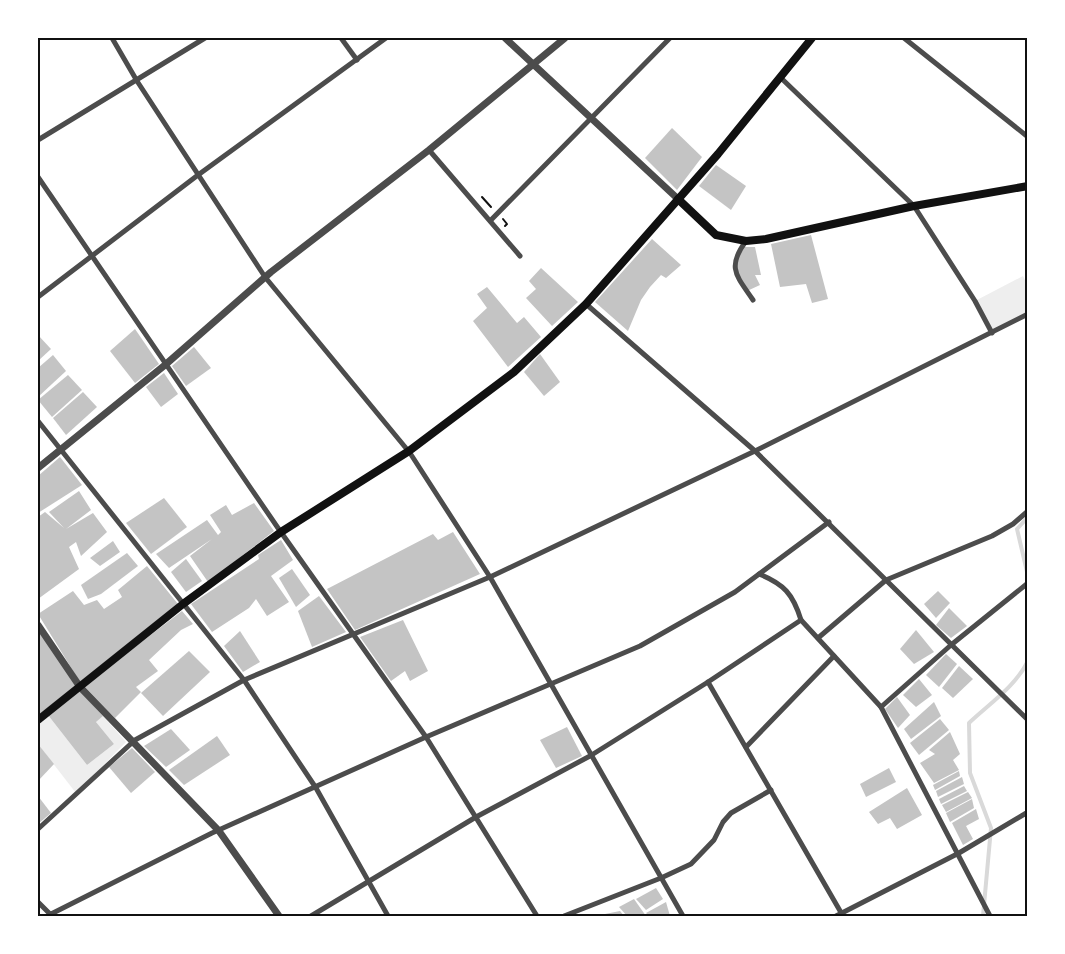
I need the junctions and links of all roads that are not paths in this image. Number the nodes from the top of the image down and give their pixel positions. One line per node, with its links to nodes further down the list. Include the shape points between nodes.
1 (112, 38): 13 (street)
2 (205, 38): 13 (street)
3 (341, 38): 10 (street)
4 (386, 38): 10 (street)
5 (505, 38): 11 (street)
6 (565, 38): 11 (street)
7 (670, 38): 14 (street)
8 (812, 38): 12 (main road)
9 (904, 38): 15 (street)
10 (357, 60): 18 (street)
11 (534, 63): 14 (street); 17 (street)
12 (780, 77): 21 (main road); 22 (street)
13 (137, 81): 16 (street); 18 (street)
14 (592, 118): 21 (street); 23 (street)
15 (1028, 137)
16 (38, 140)
17 (429, 150): 23 (street); 27 (street)
18 (198, 175): 26 (street); 27 (street)
19 (38, 178): 26 (street)
20 (1028, 186): 22 (main road)
21 (678, 200): 24 (main road, via 716,235); 30 (main road)
22 (914, 206): 24 (main road); 32 (street)
23 (491, 220): 25 (street)
24 (746, 241): 29 (street, via 736,255 734,269)
25 (520, 256)
26 (90, 257): 28 (street); 33 (street)
27 (265, 277): 33 (street); 36 (street)
28 (38, 297)
29 (754, 300)
30 (586, 304): 36 (main road, via 514,372); 37 (street)
31 (1028, 314): 32 (street)
32 (992, 333): 37 (street)
33 (165, 365): 35 (street); 41 (street)
34 (38, 421): 35 (street)
35 (60, 449): 38 (street); 46 (street)
36 (409, 451): 41 (main road); 43 (street)
37 (755, 451): 40 (street); 43 (street)
38 (38, 468)
39 (1028, 511): 44 (street, via 992,536)
40 (829, 522): 42 (street); 44 (street)
41 (281, 532): 46 (main road); 49 (street)
42 (759, 574): 47 (street, via 780,583 797,607); 55 (street, via 735,592 640,646)
43 (490, 577): 49 (street); 55 (street)
44 (886, 580): 50 (street); 51 (street)
45 (1028, 583): 51 (street)
46 (183, 604): 53 (street); 56 (main road)
47 (801, 620): 50 (street); 54 (street)
48 (38, 625): 56 (street)
49 (354, 635): 53 (street); 60 (street)
50 (818, 638): 52 (street)
51 (951, 645): 57 (street); 59 (street)
52 (834, 656): 57 (street); 62 (street)
53 (244, 680): 61 (street); 64 (street)
54 (708, 682): 62 (street); 63 (street)
55 (552, 685): 60 (street); 63 (street)
56 (80, 686): 58 (main road); 61 (street)
57 (881, 707): 70 (street)
58 (38, 720)
59 (1028, 720)
60 (426, 737): 64 (street); 67 (street)
61 (132, 742): 68 (street); 69 (street)
62 (746, 747): 65 (street)
63 (590, 756): 67 (street); 71 (street)
64 (316, 788): 69 (street); 72 (street)
65 (770, 790): 71 (street, via 723,822 714,840 691,864); 81 (street)
66 (1028, 812): 70 (street)
67 (476, 817): 72 (street); 78 (street)
68 (38, 829)
69 (219, 831): 74 (street); 75 (street)
70 (959, 853): 81 (street); 82 (street)
71 (661, 878): 79 (street); 80 (street)
72 (368, 882): 76 (street); 77 (street)
73 (38, 902): 74 (street)
74 (51, 915)
75 (279, 916)
76 (311, 916)
77 (388, 916)
78 (537, 916)
79 (564, 916)
80 (683, 916)
81 (840, 916)
82 (990, 916)

